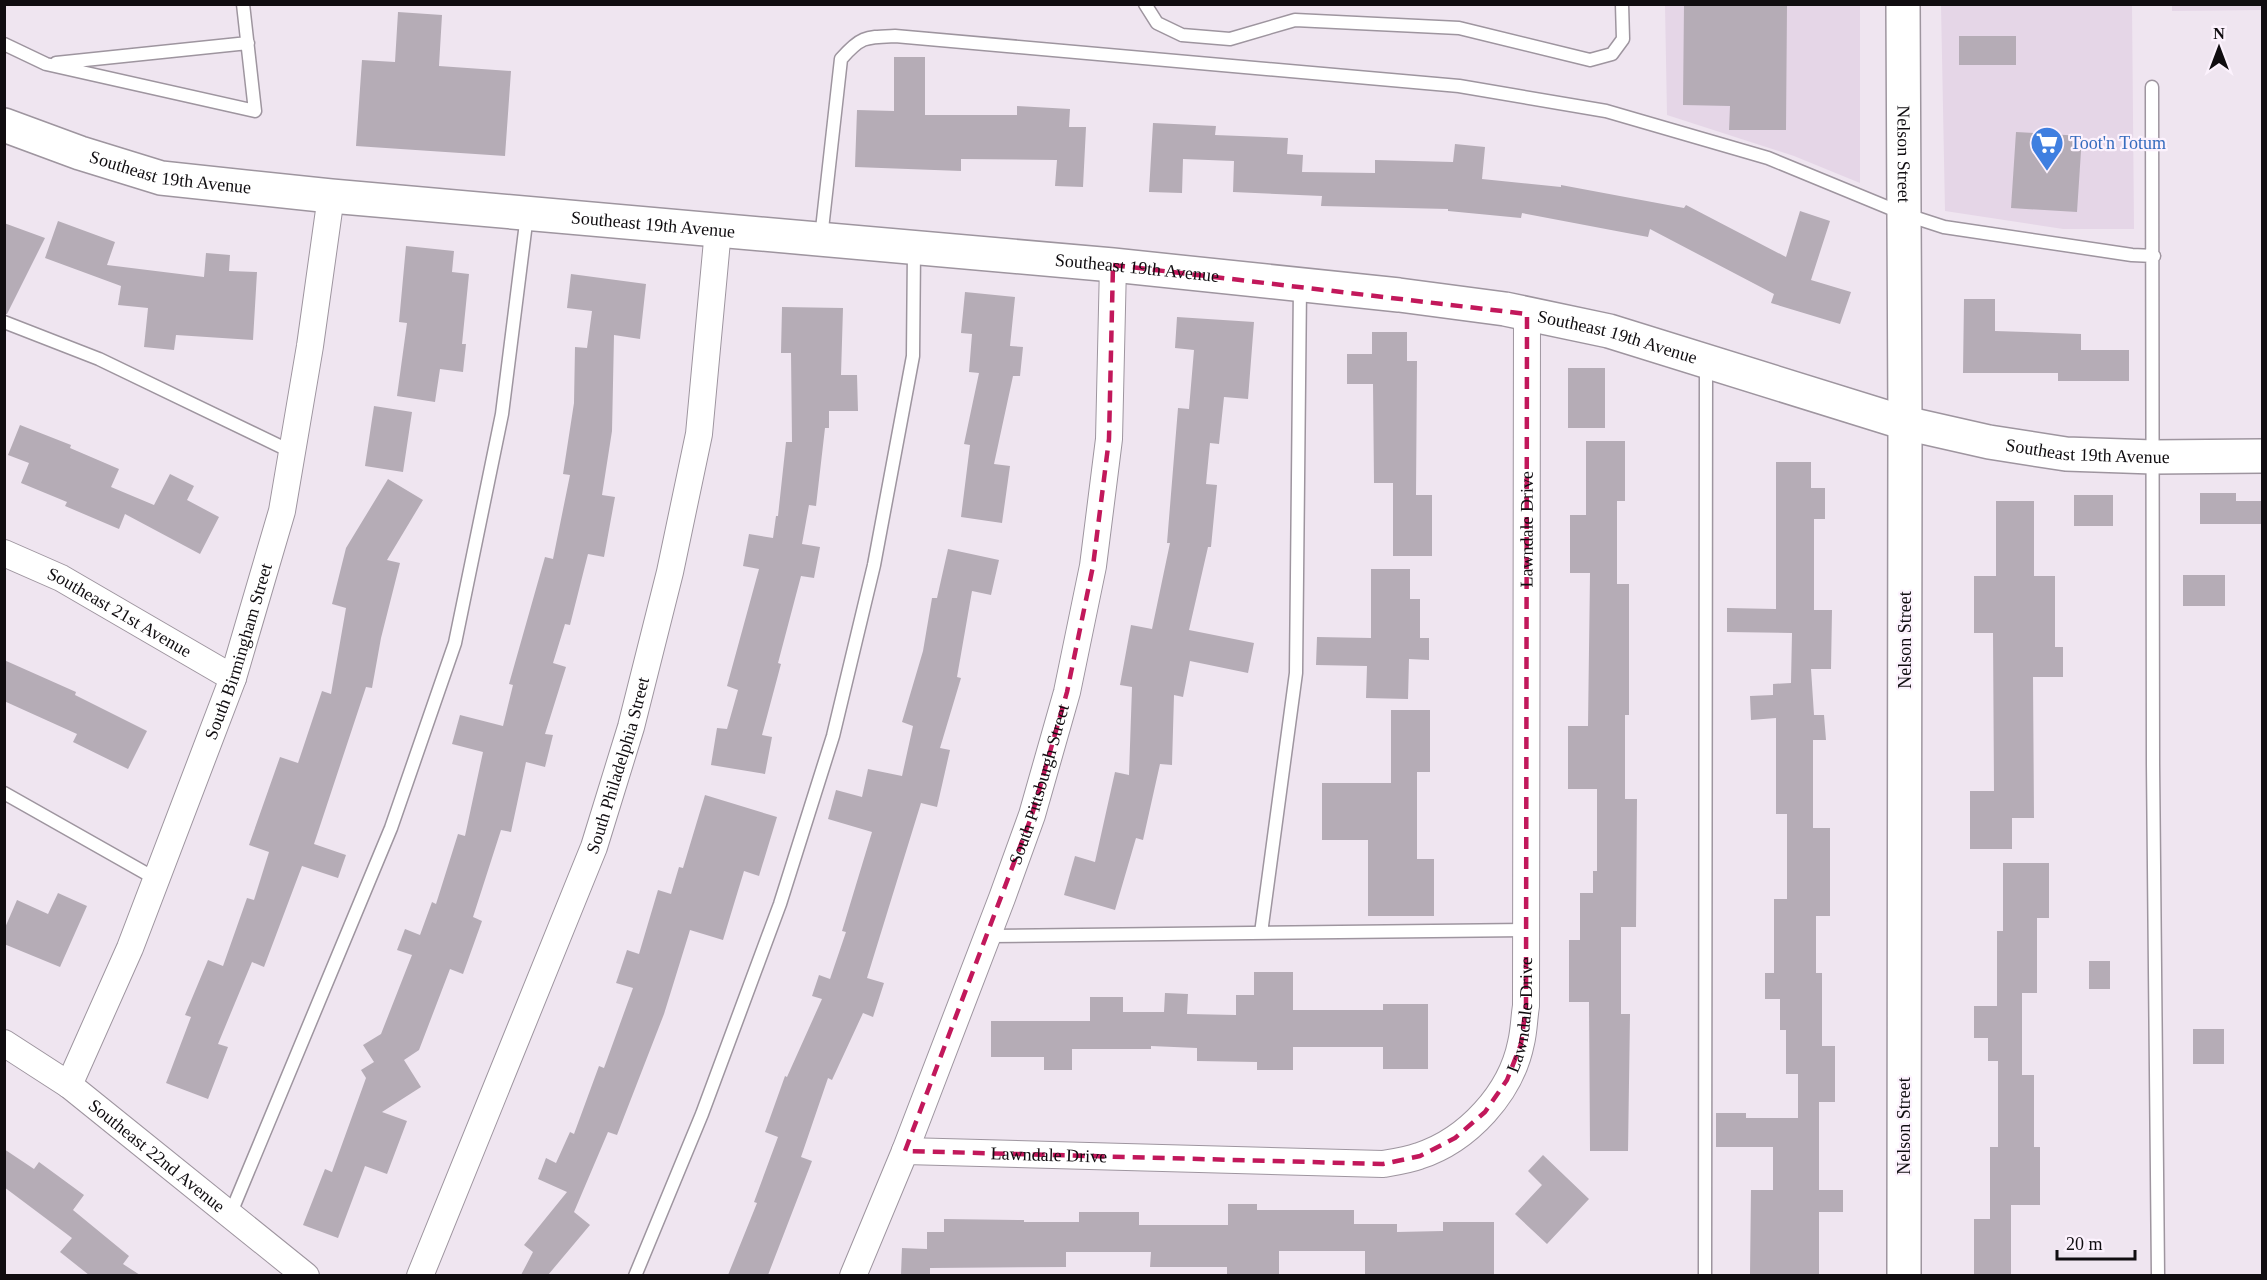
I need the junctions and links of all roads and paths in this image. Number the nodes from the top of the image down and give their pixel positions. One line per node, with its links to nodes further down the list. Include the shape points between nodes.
1 (243, 4): 5 (lane)
2 (1145, 4): 3 (lane, via 1157,23 1182,35 1230,39 1295,20 1459,28 1590,60 1612,54 1623,39)
3 (1622, 4)
4 (1903, 4): 12 (street, Nelson Street)
5 (248, 43): 7 (lane); 7 (lane, via 255,111)
6 (4, 44): 7 (lane)
7 (46, 64)
8 (2152, 87): 16 (lane)
9 (4, 125): 10 (street, Southeast 19th Avenue, via 162,178)
10 (331, 196): 11 (street, Southeast 19th Avenue); 23 (street, South Birmingham Street)
11 (527, 214): 13 (street, Southeast 19th Avenue); 36 (lane, via 502,414 455,643 391,828)
12 (1904, 214): 14 (lane, via 1768,158 1606,111 1458,86 896,36 856,42 841,59); 16 (lane, via 1944,227); 22 (street, Nelson Street)
13 (718, 231): 14 (street, Southeast 19th Avenue); 38 (street, South Philadelphia Street, via 699,434 631,727 594,847)
14 (821, 240): 15 (street, Southeast 19th Avenue)
15 (914, 248): 17 (street, Southeast 19th Avenue); 39 (lane, via 913,356 874,565 833,736 780,904 702,1114)
16 (2154, 256): 25 (lane)
17 (1113, 265): 18 (street, Southeast 19th Avenue); 32 (street, South Pittsburgh Street, via 1109,439 1093,567 1064,703 1032,815)
18 (1300, 285): 19 (street, Southeast 19th Avenue); 31 (lane, via 1296,673)
19 (1527, 314): 21 (street, Southeast 19th Avenue, via 1609,331); 30 (street, Lawndale Drive)
20 (4, 322): 23 (lane, via 99,359)
21 (1706, 362): 22 (street, Southeast 19th Avenue); 41 (lane)
22 (1905, 423): 25 (street, Southeast 19th Avenue, via 2066,454); 42 (street, Nelson Street)
23 (292, 452): 27 (street, South Birmingham Street, via 282,511)
24 (2262, 456): 25 (street, Southeast 19th Avenue)
25 (2153, 457): 43 (lane)
26 (4, 553): 27 (street, Southeast 21st Avenue, via 61,578)
27 (233, 678): 29 (street, South Birmingham Street)
28 (4, 793): 29 (lane)
29 (156, 879): 34 (street, South Birmingham Street)
30 (1526, 930): 31 (lane); 35 (street, Lawndale Drive, via 1526,1006 1521,1044 1507,1080 1485,1113 1455,1138 1420,1156 1361,1165)
31 (1261, 933): 32 (lane)
32 (988, 936): 35 (street, South Pittsburgh Street)
33 (4, 1043): 34 (street, Southeast 22nd Avenue)
34 (69, 1085): 36 (street, Southeast 22nd Avenue)
35 (905, 1151): 40 (street, South Pittsburgh Street)
36 (230, 1215): 37 (street, Southeast 22nd Avenue)
37 (306, 1275)
38 (420, 1275)
39 (635, 1275)
40 (853, 1275)
41 (1705, 1275)
42 (1904, 1275)
43 (2158, 1275)

